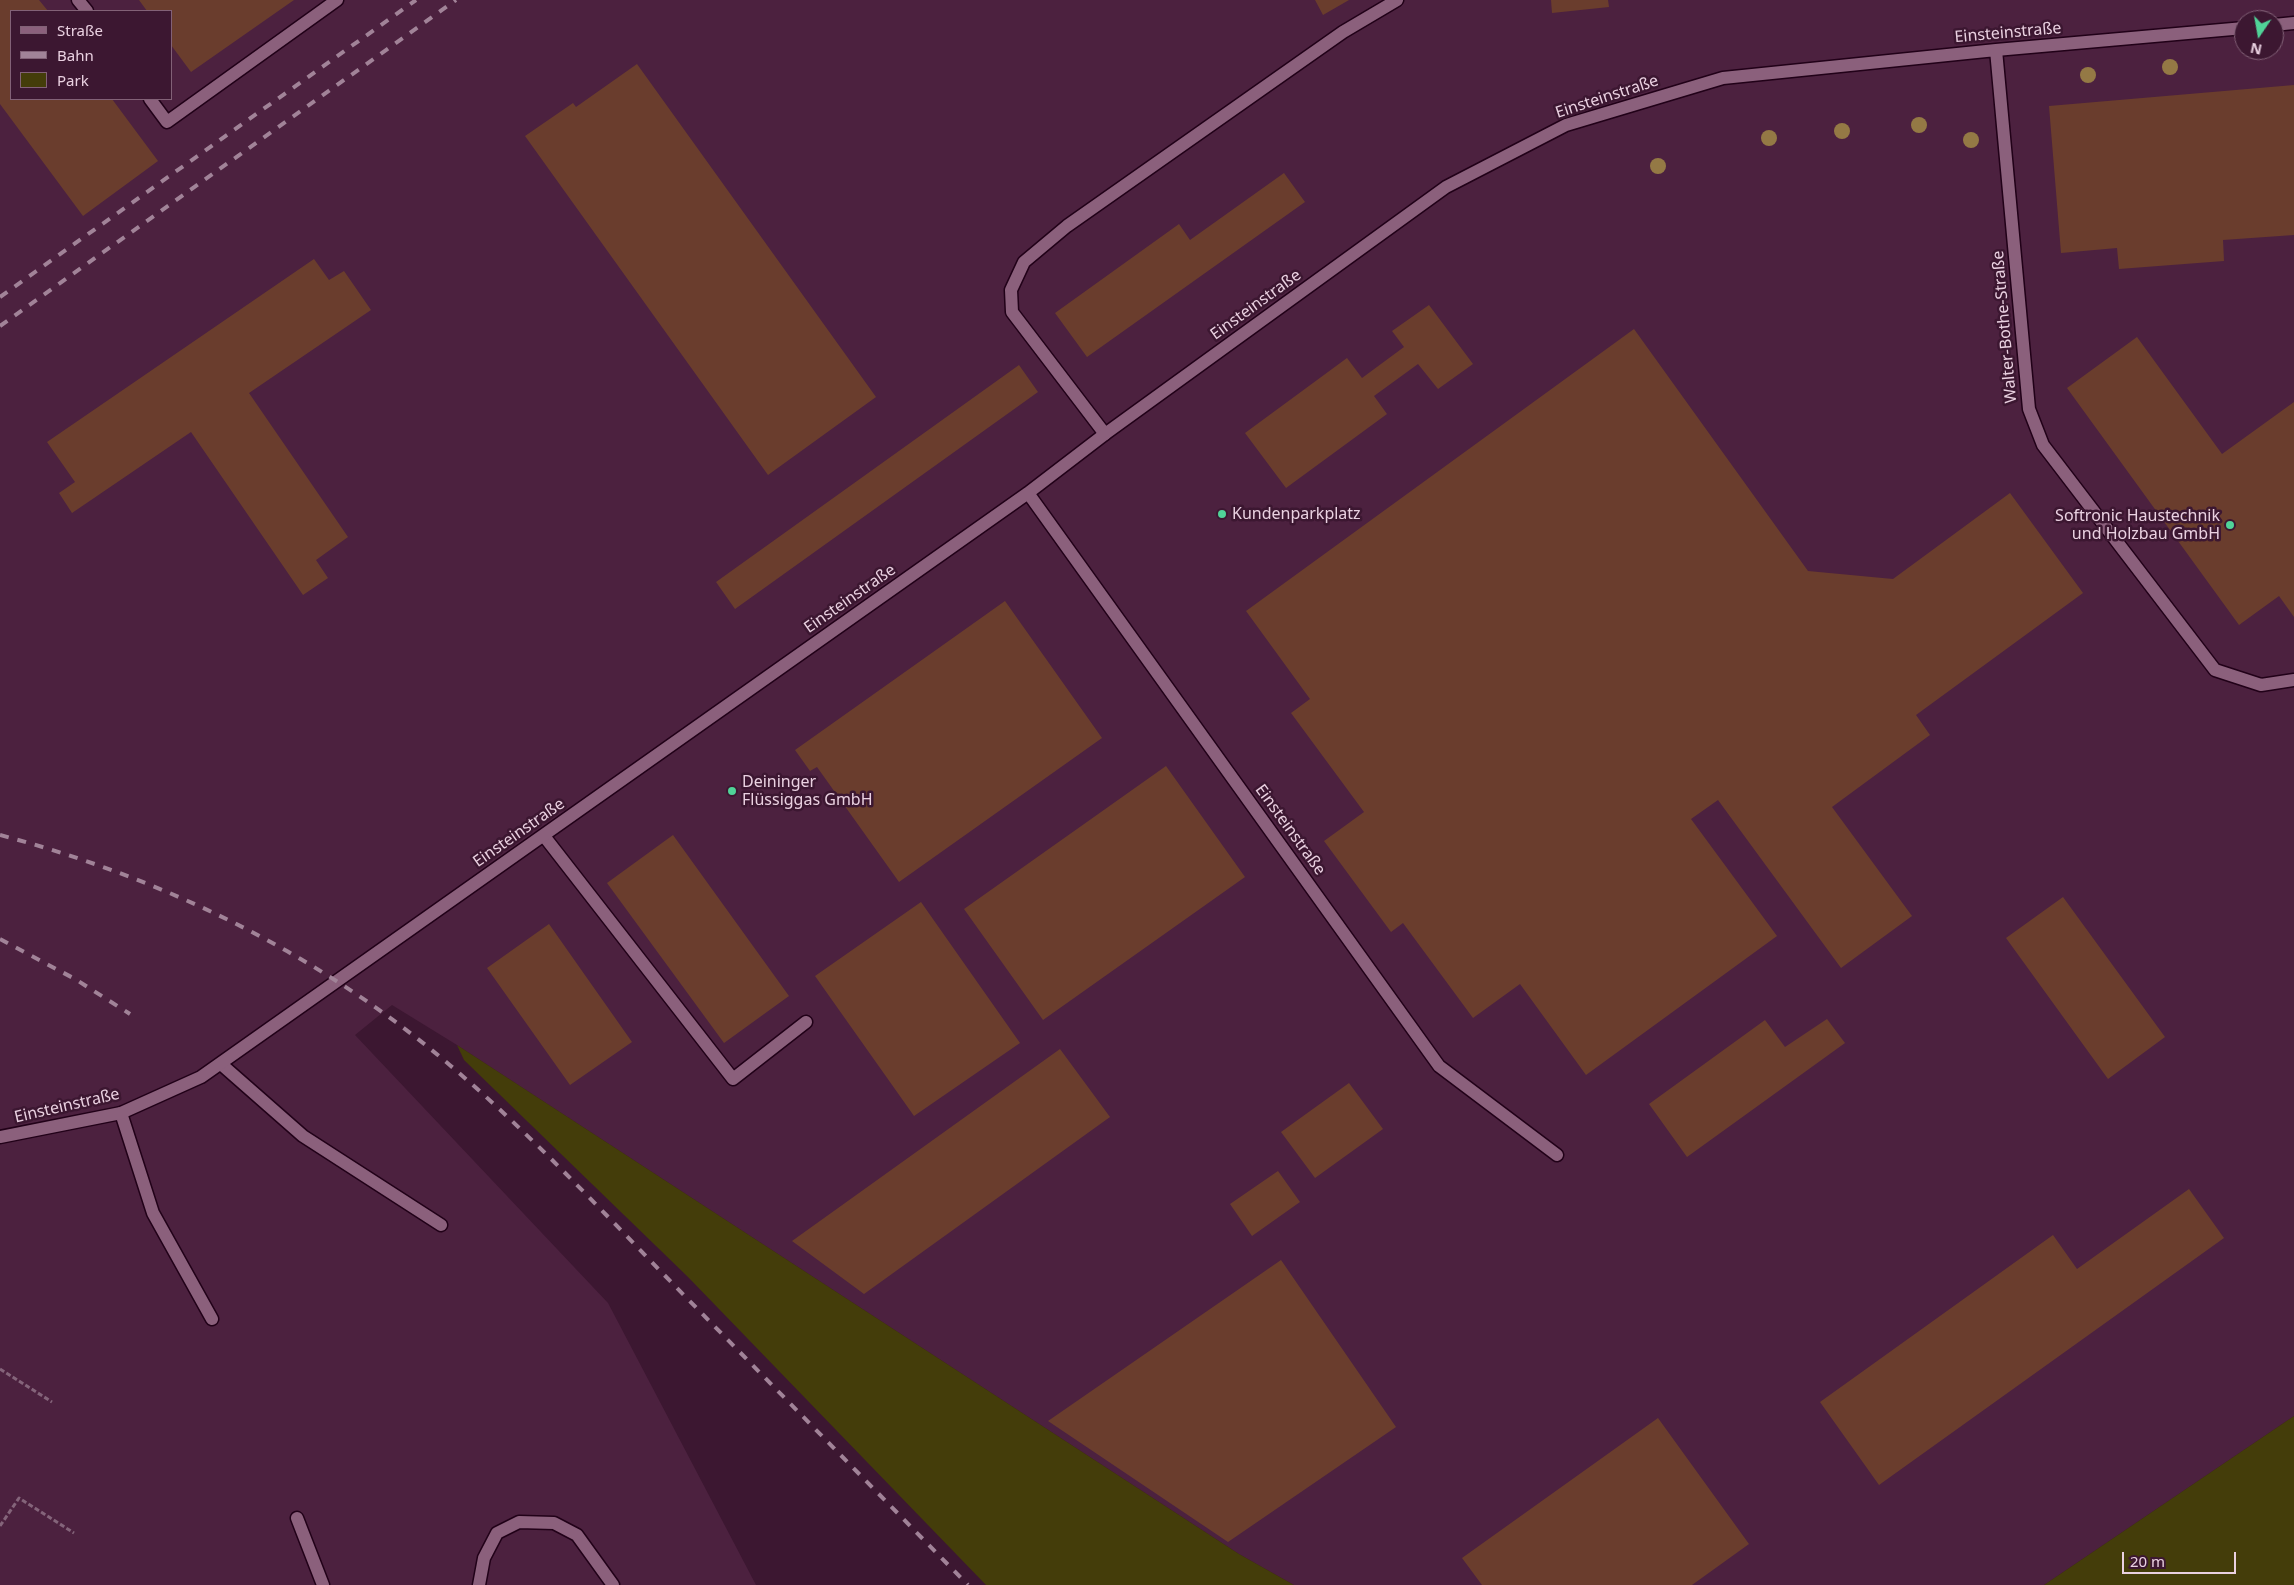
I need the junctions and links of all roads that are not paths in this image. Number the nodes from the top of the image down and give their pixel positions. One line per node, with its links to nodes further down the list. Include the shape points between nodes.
1 (337, 0): 5 (street, via 167,122)
2 (1397, 0): 6 (street, via 1343,32 1236,106 1067,226 1024,262 1011,290 1012,312)
3 (2234, 29): 4 (street, Einsteinstraße)
4 (1996, 50): 6 (street, Einsteinstraße, via 1723,78 1566,125 1446,187); 8 (street, Walter-Bothe-Straße, via 2029,410 2042,445 2215,670 2261,685)
5 (151, 100)
6 (1105, 434): 7 (street, Einsteinstraße)
7 (1028, 493): 9 (street, Einsteinstraße); 14 (street, Einsteinstraße, via 1439,1066)
8 (2294, 680)
9 (544, 836): 10 (street, via 733,1079); 11 (street, Einsteinstraße)
10 (806, 1022)
11 (220, 1064): 12 (street, Einsteinstraße, via 201,1077); 15 (street, via 303,1136)
12 (121, 1113): 13 (street, Einsteinstraße); 16 (street, via 153,1213)
13 (0, 1137)
14 (1557, 1155)
15 (441, 1225)
16 (212, 1319)
17 (297, 1518): 18 (street)
18 (323, 1585)
19 (479, 1585): 20 (street, via 484,1558 497,1532 519,1522 554,1523 577,1535)
20 (614, 1585)

